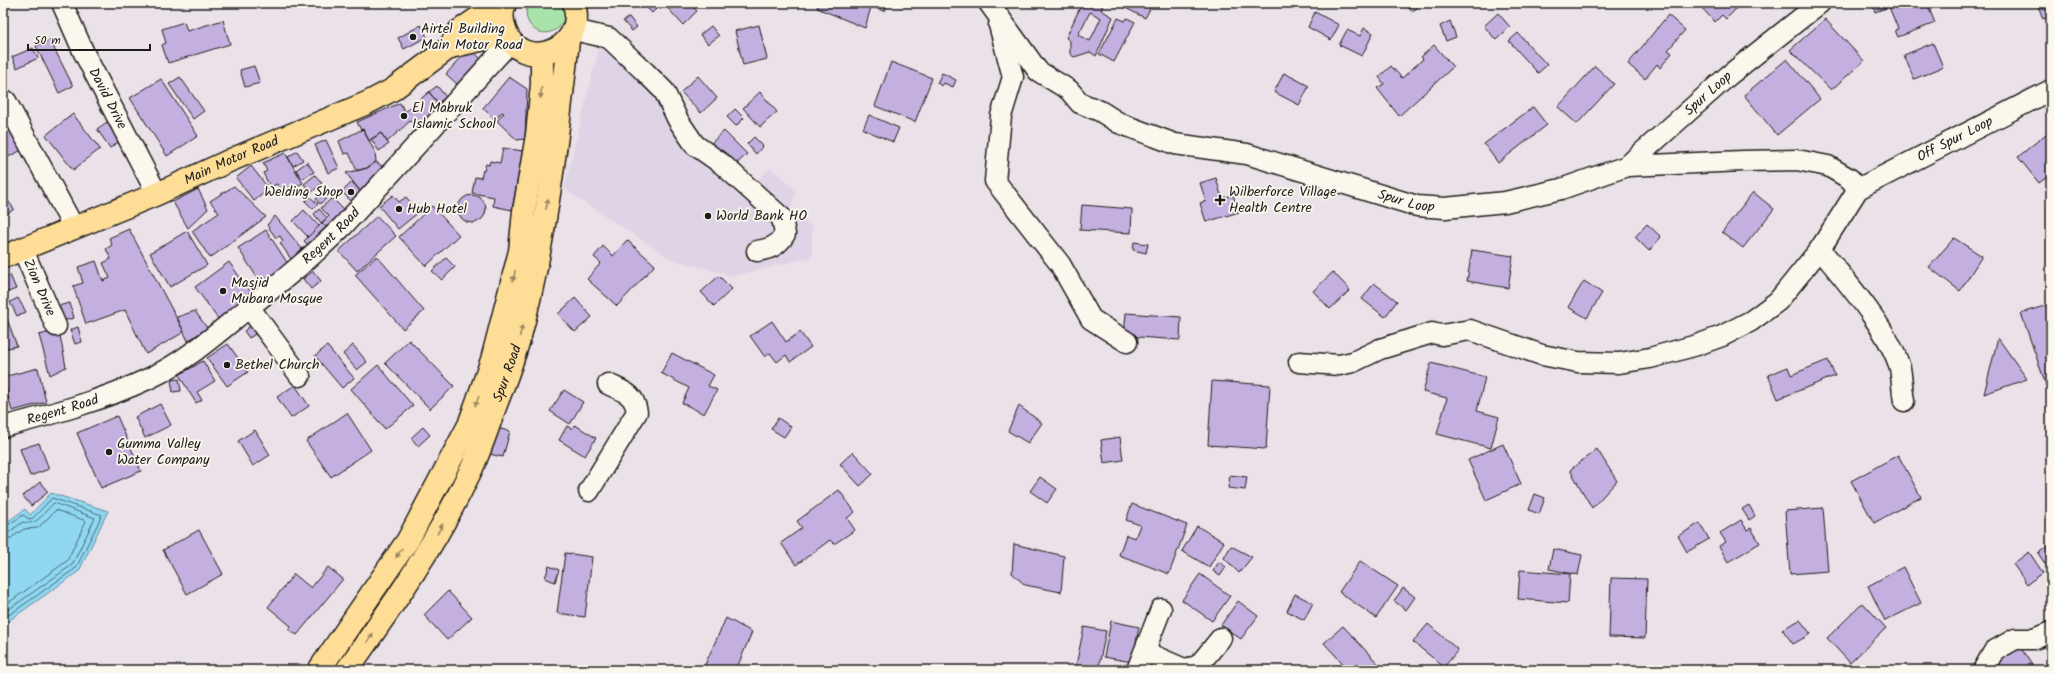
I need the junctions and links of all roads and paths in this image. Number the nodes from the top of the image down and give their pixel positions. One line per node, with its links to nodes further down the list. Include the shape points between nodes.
1 (62, 3): 14 (street, David Drive, via 84,53)
2 (574, 3): 6 (main road, Spur Road, via 576,20)
3 (504, 5): 7 (main road, via 502,15); 8 (main road, Main Motor Road, via 459,31)
4 (1810, 6): 12 (street, Spur Loop)
5 (992, 8): 12 (street, Spur Loop, via 1038,71 1068,90 1080,103 1100,111 1119,123 1175,144 1247,154 1417,206 1445,208 1505,202 1561,189); 22 (street, via 1013,77 1001,116 995,181 1060,264 1091,319)
6 (571, 35): 9 (main road, via 560,48); 17 (main road, Spur Road, one-way to 6, via 555,152); 18 (street, via 609,38 664,91 678,120 694,144 722,164 782,218 785,234 781,241 770,249)
7 (509, 37): 8 (main road, Main Motor Road); 9 (main road, via 524,51); 20 (street, Regent Road, via 343,226 314,255)
8 (450, 47): 14 (main road, Main Motor Road, via 392,90 367,103)
9 (542, 54): 17 (main road, Spur Road, one-way to 17, via 537,135 524,211)
10 (2051, 90): 13 (street, Off Spur Loop)
11 (6, 101): 15 (street)
12 (1627, 166): 13 (street, via 1797,160 1828,166 1850,179)
13 (1858, 189): 16 (street)
14 (157, 194): 15 (main road, Main Motor Road)
15 (74, 228): 19 (main road, Main Motor Road)
16 (1820, 249): 23 (street, via 1778,301 1751,321 1710,340 1650,358 1619,363 1578,362 1542,356 1470,330 1442,335 1432,333 1339,365); 26 (street, via 1860,299 1889,343 1900,368)
17 (530, 251): 33 (main road, Spur Road, one-way to 33, via 469,425 408,540); 34 (main road, Spur Road, one-way to 17, via 429,550 470,472 520,338)
18 (757, 251)
19 (13, 253): 21 (street, Zion Drive)
20 (249, 307): 24 (street); 27 (street, Regent Road, via 202,346 150,378 86,403)
21 (56, 326)
22 (1127, 342)
23 (1299, 362)
24 (300, 376)
25 (608, 384): 28 (street, via 628,394 636,402 637,412)
26 (1904, 401)
27 (3, 427)
28 (589, 491)
29 (1161, 608): 32 (street)
30 (2051, 632): 36 (street, via 2034,639 2015,638 1994,650)
31 (1221, 638): 32 (street, via 1198,666 1184,669)
32 (1145, 652): 35 (street)
33 (319, 670)
34 (347, 670)
35 (1137, 670)
36 (1983, 670)

